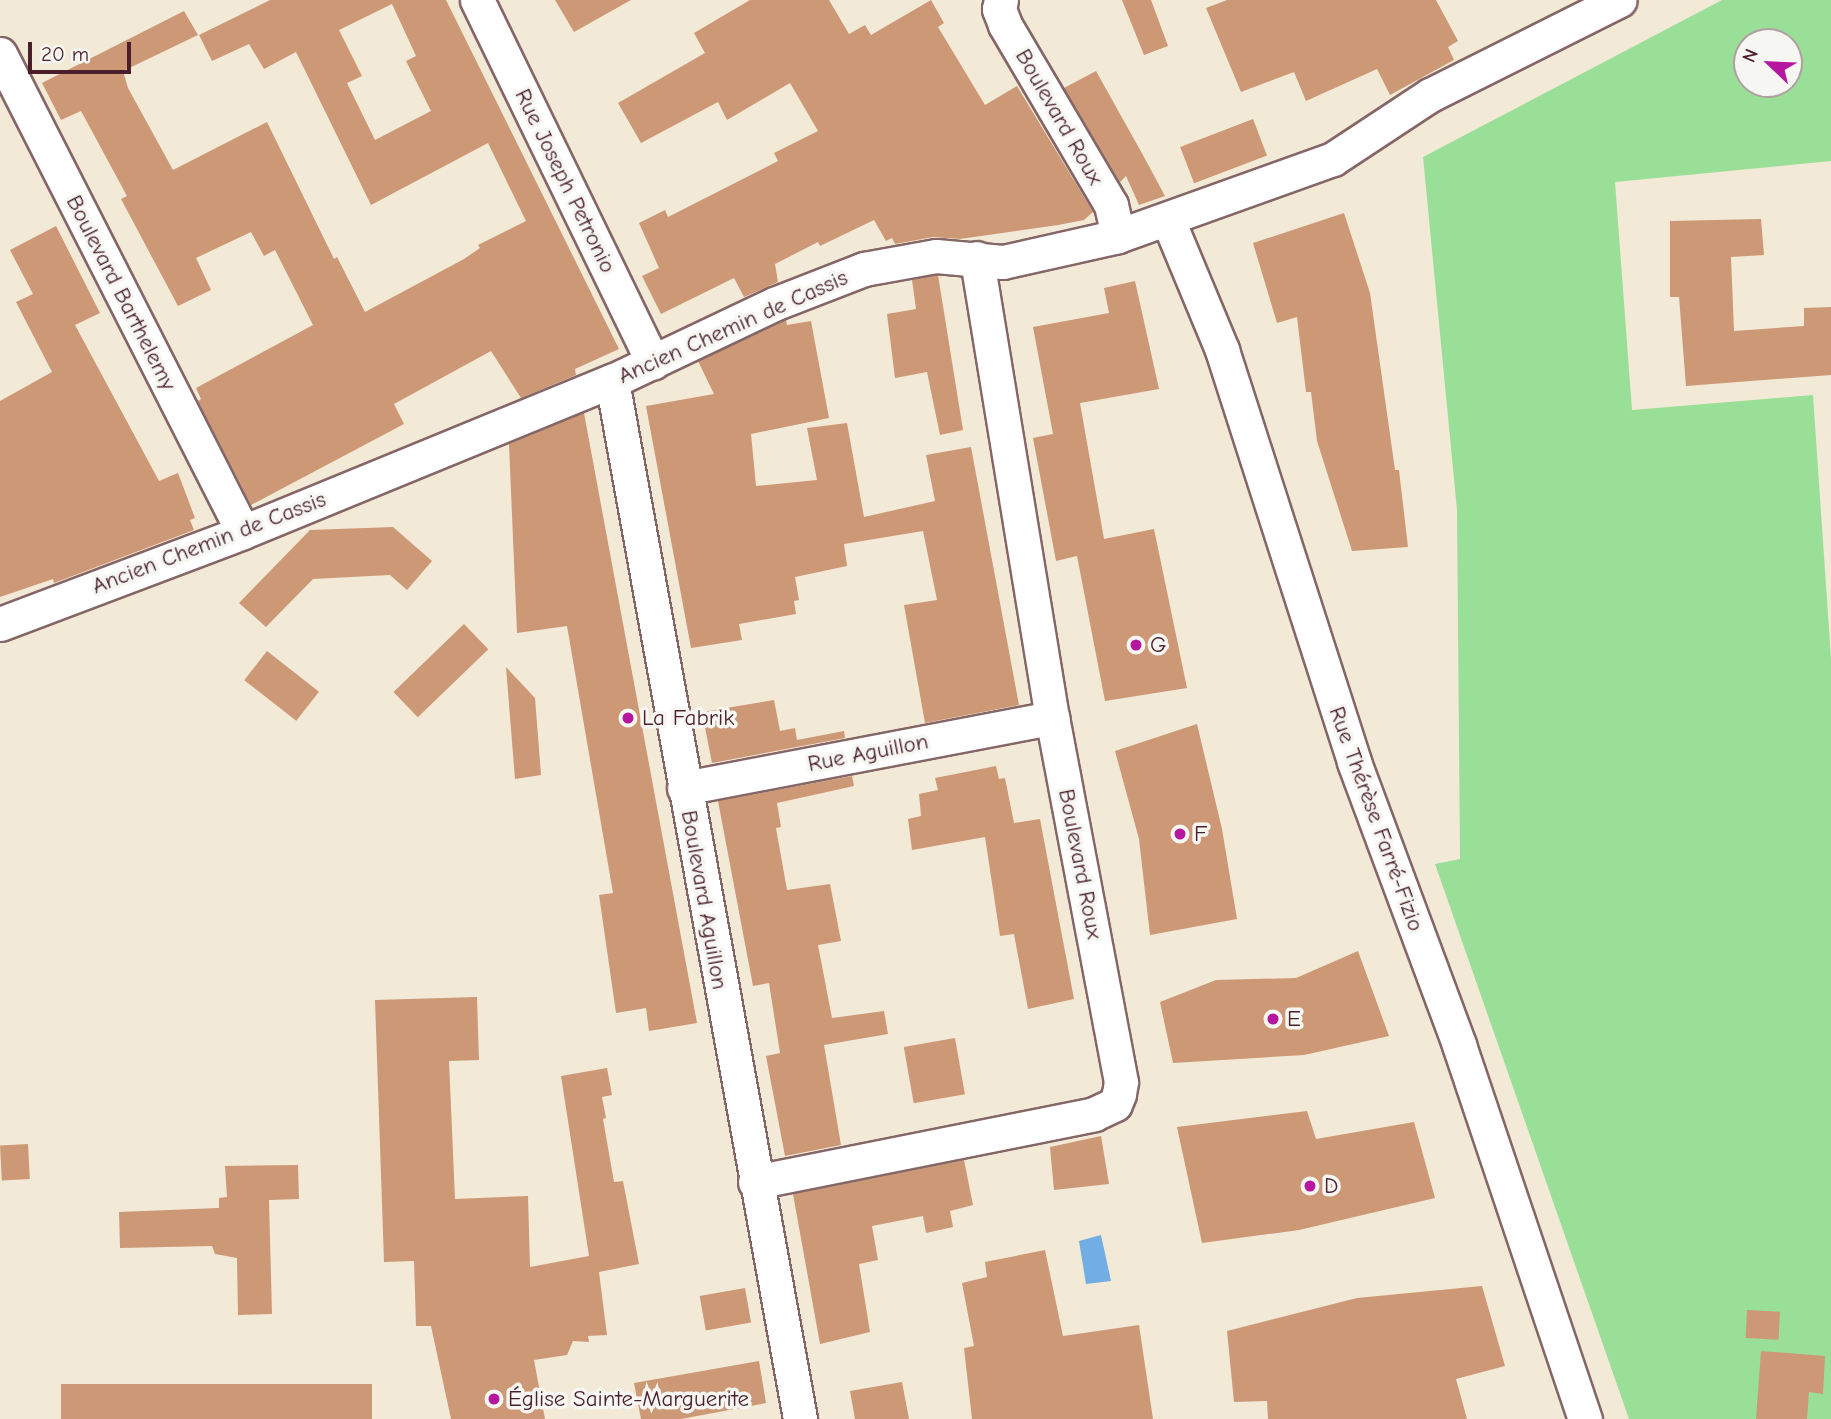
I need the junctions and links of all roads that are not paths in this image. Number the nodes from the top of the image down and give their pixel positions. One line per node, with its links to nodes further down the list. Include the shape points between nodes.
1 (1001, 0): 6 (street, Boulevard Roux, via 999,9 1006,25 1111,205)
2 (1620, 0): 5 (street, Ancien Chemin de Cassis, via 1430,95 1333,159)
3 (481, 1): 8 (street, Rue Joseph Petronio)
4 (0, 54): 10 (street, Boulevard Barthelemy)
5 (1168, 220): 6 (street, Ancien Chemin de Cassis); 16 (street, Rue Thérèse Farré-Fizio, via 1222,350 1354,762 1459,1045)
6 (1118, 236): 7 (street, Ancien Chemin de Cassis, via 1003,262)
7 (977, 258): 8 (street, Ancien Chemin de Cassis, via 936,256 864,269 774,304); 12 (street, Boulevard Roux)
8 (653, 362): 9 (street, Ancien Chemin de Cassis)
9 (612, 381): 10 (street, Ancien Chemin de Cassis); 13 (street, Boulevard Aguillon)
10 (243, 532): 11 (street, Ancien Chemin de Cassis)
11 (0, 624)
12 (1052, 718): 13 (street, Rue Aguillon); 14 (street, Boulevard Roux, via 1121,1082 1115,1104 1094,1114)
13 (684, 788): 14 (street, Boulevard Aguillon)
14 (755, 1182): 15 (street, Boulevard Aguillon)
15 (800, 1419)
16 (1585, 1419)

